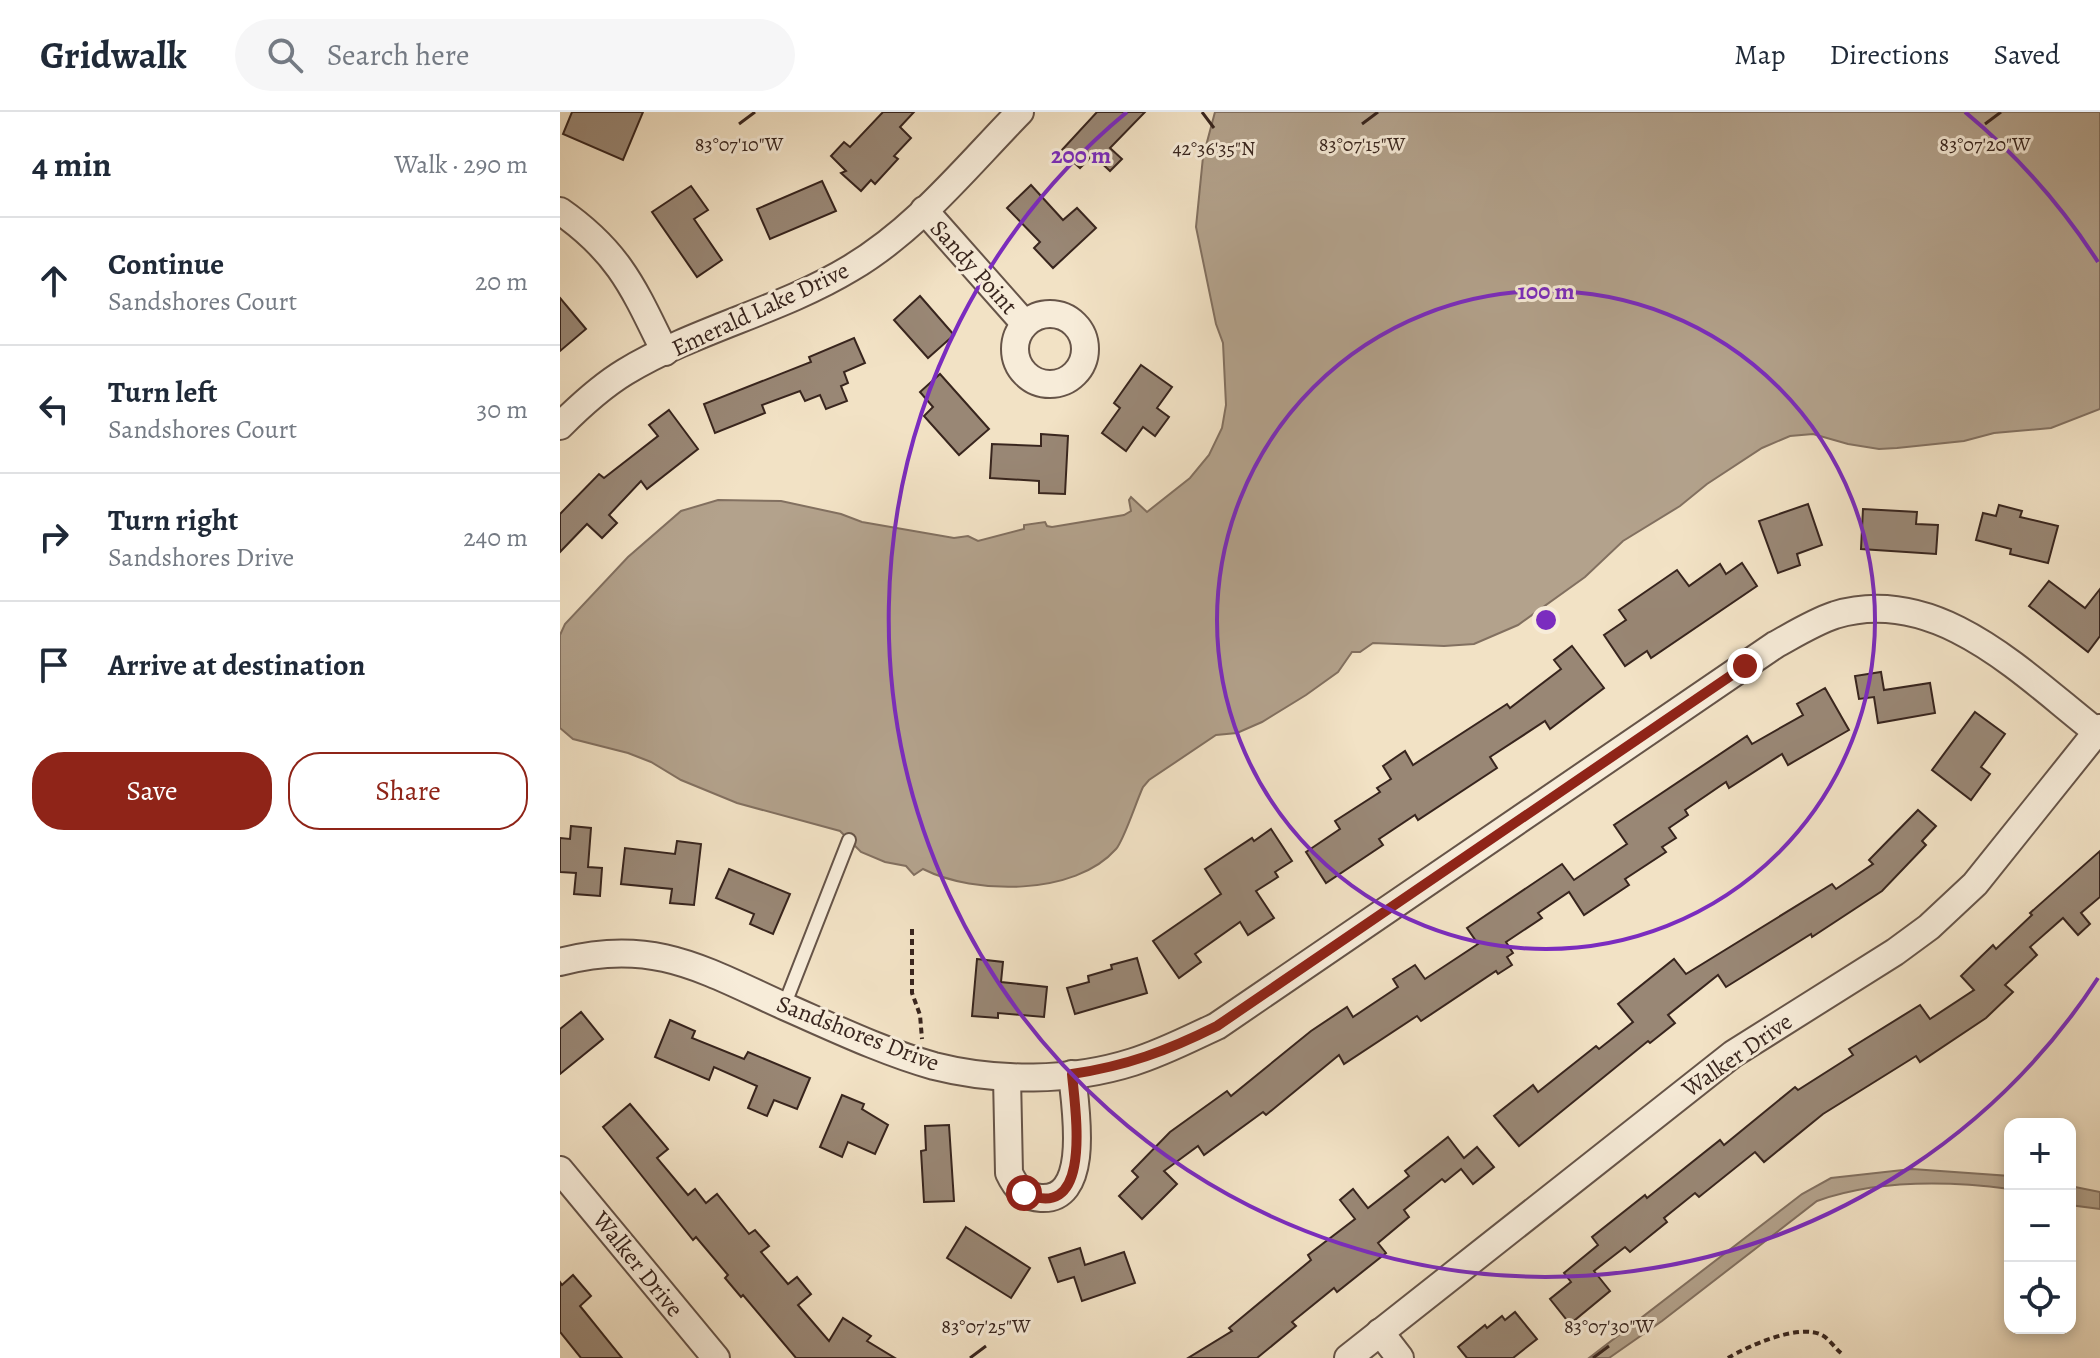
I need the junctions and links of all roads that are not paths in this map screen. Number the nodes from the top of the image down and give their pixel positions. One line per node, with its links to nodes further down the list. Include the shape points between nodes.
1 (1020, 112): 2 (street, Emerald Lake Drive)
2 (924, 210): 4 (street, Sandy Point); 5 (street, Emerald Lake Drive, via 874,254 818,286)
3 (560, 211): 5 (street, via 612,254)
4 (1025, 324)
5 (665, 352): 6 (street, Emerald Lake Drive, via 625,372)
6 (560, 426)
7 (2098, 730): 11 (street, Sandshores Drive, via 1958,628 1892,610 1838,614 1775,645 1217,1026 1132,1063); 14 (street, Walker Drive, via 1975,884 1929,927 1733,1054)
8 (849, 840): 10 (lane)
9 (560, 962): 10 (street, Sandshores Drive, via 608,953 658,955 694,965)
10 (784, 1006): 12 (street, Sandshores Drive, via 919,1061)
11 (1072, 1074): 12 (street, Sandshores Drive); 12 (street, via 1073,1179 1048,1199 1024,1193 1009,1173)
12 (1007, 1077)
13 (560, 1170): 15 (street, Walker Drive)
14 (1380, 1332): 16 (street, Walker Drive); 17 (street)
15 (716, 1358)
16 (1348, 1358)
17 (1400, 1358)

